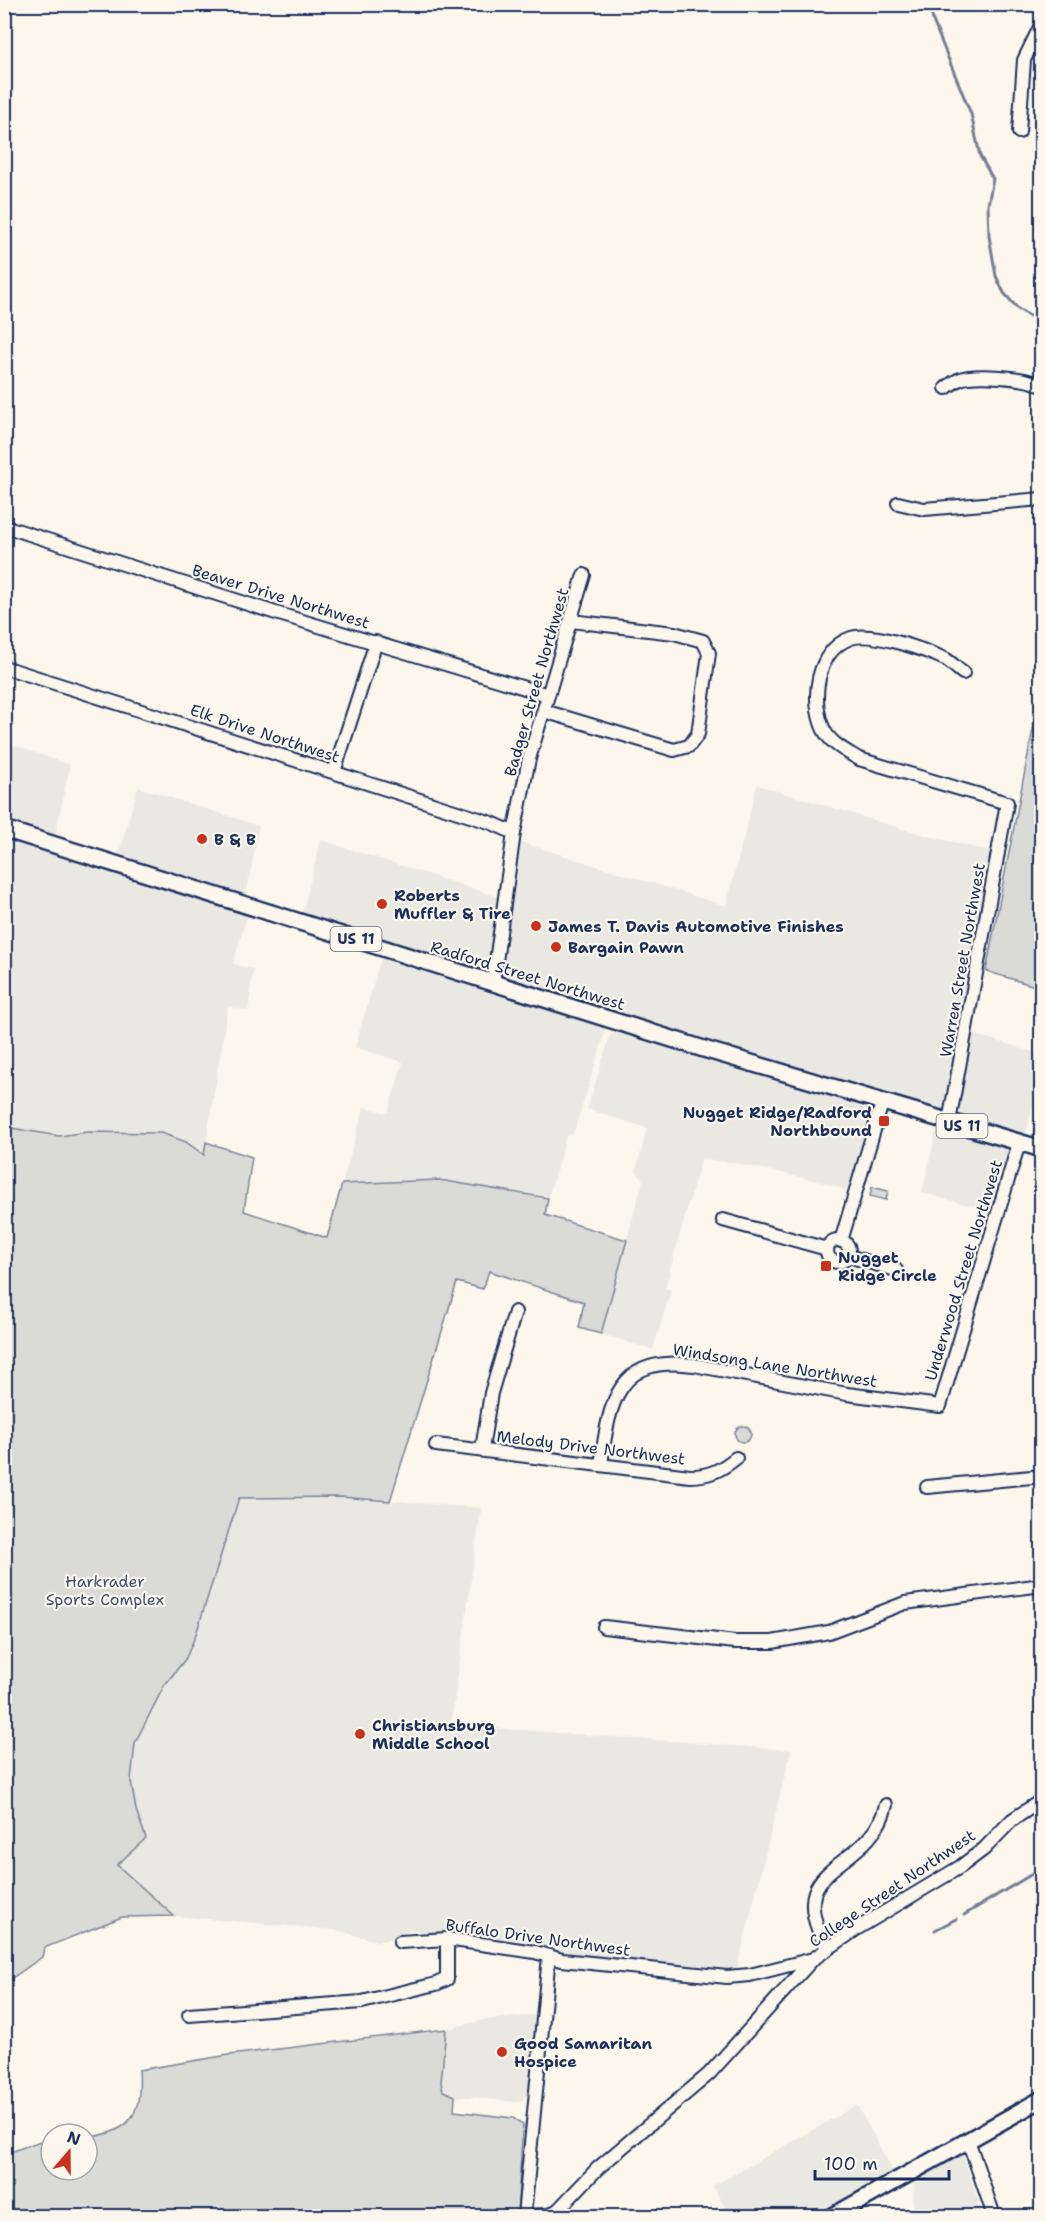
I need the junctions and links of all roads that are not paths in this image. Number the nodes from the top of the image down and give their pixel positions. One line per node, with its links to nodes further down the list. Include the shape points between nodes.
1 (1041, 23): 2 (street, via 1024,60)
2 (1019, 132)
3 (1041, 386): 4 (street, via 1021,380 971,377)
4 (946, 388)
5 (1041, 499): 6 (street, via 924,509)
6 (898, 503)
7 (4, 526): 10 (street, Beaver Drive Northwest)
8 (584, 575): 9 (street, Badger Street Northwest)
9 (571, 621): 13 (street, Badger Street Northwest); 14 (street, via 691,635 704,641 709,653 698,734 689,746 674,750)
10 (376, 642): 13 (street, Beaver Drive Northwest); 15 (street)
11 (4, 667): 15 (street, Elk Drive Northwest)
12 (963, 673): 20 (street, Warren Street Northwest, via 946,660 909,647 883,639 852,638 827,657 820,679 818,713 835,744 859,759 1008,803)
13 (548, 695): 14 (street, Badger Street Northwest)
14 (544, 711): 17 (street, Badger Street Northwest, via 528,759)
15 (334, 772): 17 (street, Elk Drive Northwest)
16 (4, 829): 18 (main road, Radford Street Northwest / US 11)
17 (514, 833): 18 (street, Badger Street Northwest)
18 (493, 983): 19 (main road, Radford Street Northwest / US 11)
19 (882, 1103): 20 (main road, Radford Street Northwest / US 11); 24 (street)
20 (948, 1122): 21 (main road, Radford Street Northwest / US 11)
21 (1019, 1143): 22 (main road, Radford Street Northwest / US 11); 29 (street, Underwood Street Northwest)
22 (1041, 1149)
23 (723, 1220): 25 (street)
24 (841, 1241): 25 (street, via 834,1241); 26 (street, via 847,1245)
25 (827, 1249): 26 (street, via 828,1256 837,1262)
26 (848, 1256): 27 (street)
27 (896, 1270)
28 (515, 1312): 31 (street, via 492,1393)
29 (940, 1406): 33 (street, Windsong Lane Northwest, via 847,1394 694,1365 653,1364 638,1370 618,1394 604,1439)
30 (436, 1445): 31 (street, Melody Drive Northwest)
31 (482, 1449): 33 (street, Melody Drive Northwest)
32 (736, 1458): 33 (street, Melody Drive Northwest, via 707,1476)
33 (601, 1465)
34 (1041, 1476): 35 (street)
35 (927, 1487)
36 (1041, 1585): 37 (street, via 905,1603 829,1632 772,1642 735,1642)
37 (604, 1627)
38 (1041, 1800): 42 (street, College Street Northwest, via 1012,1820 960,1867)
39 (886, 1805): 42 (street, via 877,1832 823,1876 817,1887 813,1909)
40 (447, 1939): 41 (street, Buffalo Drive Northwest); 43 (street, Buffalo Drive Northwest); 45 (street, via 447,1979 436,1984 362,2002)
41 (400, 1942)
42 (828, 1948): 44 (street, College Street Northwest)
43 (549, 1956): 44 (street, Buffalo Drive Northwest, via 727,1977); 48 (street)
44 (813, 1959): 48 (street, College Street Northwest, via 709,2074 598,2168 558,2210 549,2215)
45 (189, 2015)
46 (1041, 2099): 47 (main road)
47 (968, 2140): 49 (main road); 50 (street)
48 (524, 2217)
49 (833, 2217)
50 (994, 2217)

